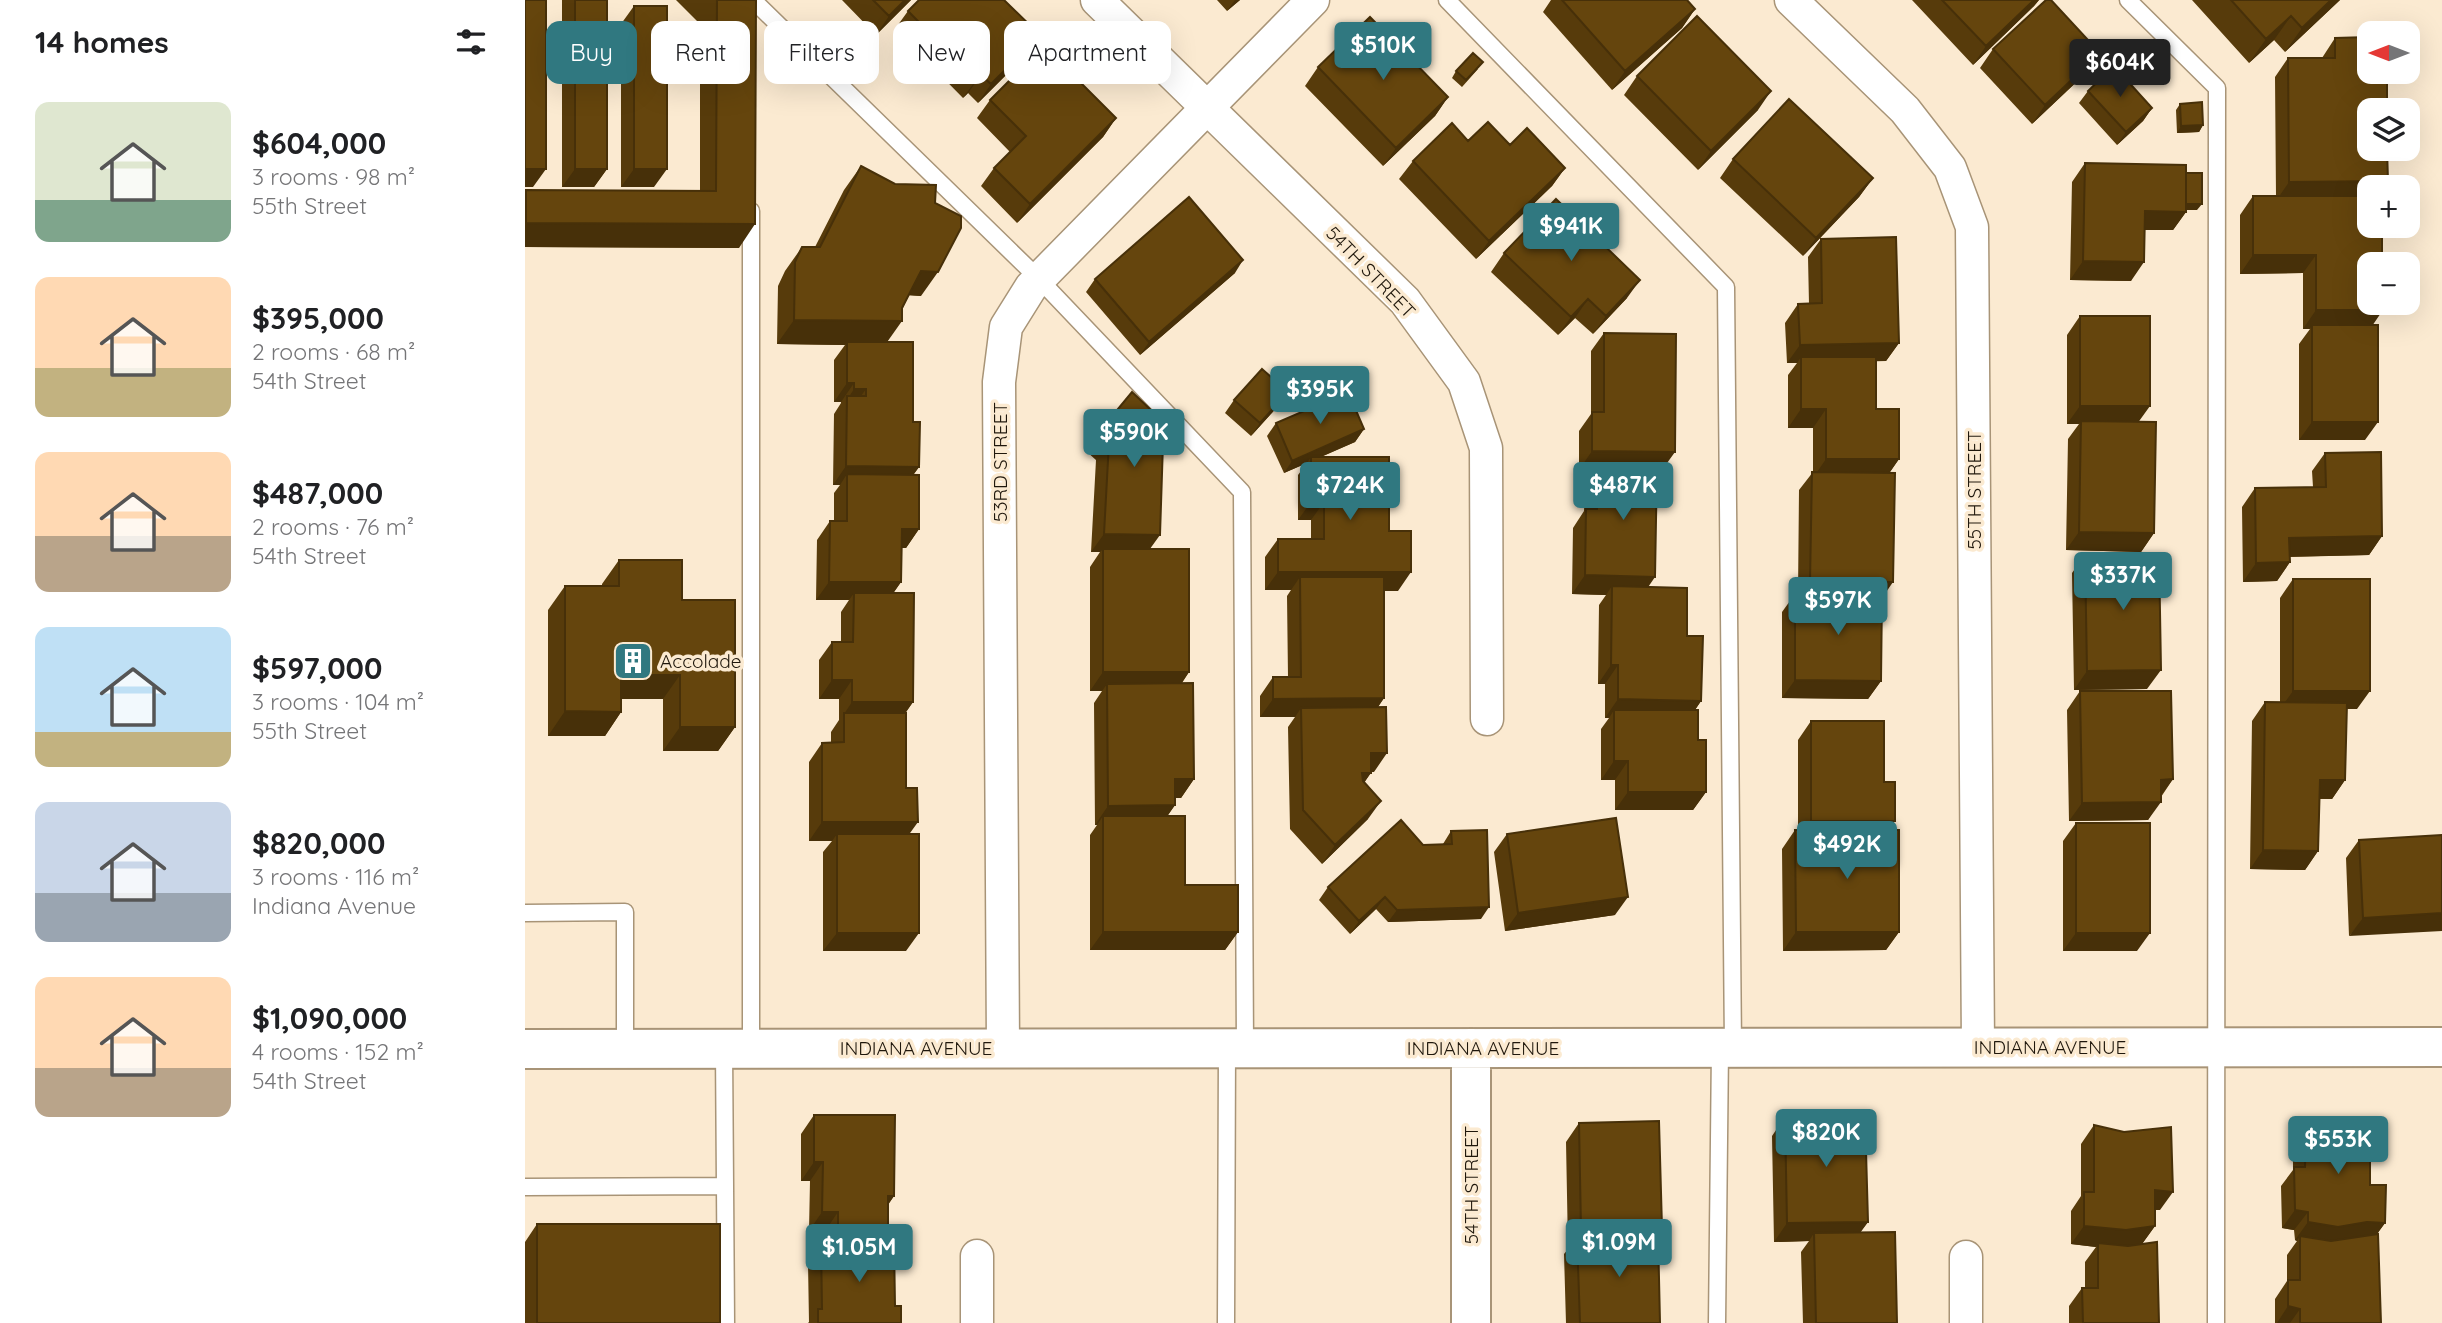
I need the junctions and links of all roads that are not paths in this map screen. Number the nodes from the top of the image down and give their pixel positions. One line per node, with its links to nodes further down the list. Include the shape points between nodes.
1 (752, 0): 7 (lane); 10 (lane)
2 (1097, 0): 8 (street)
3 (1313, 0): 8 (street, 53RD STREET)
4 (1447, 0): 19 (lane, via 1726,286)
5 (1791, 0): 13 (street, 55TH STREET, via 1905,110 1950,168 1972,227)
6 (2128, 0): 14 (lane, via 2217,88)
7 (751, 28)
8 (1206, 108): 10 (street, 53RD STREET); 11 (street, 54TH STREET, via 1405,301 1464,382 1486,448)
9 (751, 196): 21 (lane)
10 (1038, 279): 16 (street, 53RD STREET, via 1006,327 999,382); 17 (lane, via 1242,492)
11 (1487, 719)
12 (525, 913): 22 (lane, via 625,912)
13 (1978, 1047): 14 (main road, INDIANA AVENUE); 19 (main road, INDIANA AVENUE)
14 (2216, 1047): 15 (main road, INDIANA AVENUE); 33 (lane)
15 (2442, 1047)
16 (1003, 1048): 17 (main road, INDIANA AVENUE); 21 (main road, INDIANA AVENUE)
17 (1236, 1048): 18 (main road, INDIANA AVENUE); 29 (lane)
18 (1471, 1048): 19 (main road, INDIANA AVENUE); 30 (main road, 54TH STREET)
19 (1726, 1048): 31 (lane)
20 (525, 1049): 22 (main road, INDIANA AVENUE)
21 (738, 1049): 22 (main road, INDIANA AVENUE); 23 (lane)
22 (625, 1050)
23 (724, 1186): 24 (lane); 27 (lane)
24 (525, 1187)
25 (977, 1256): 28 (street)
26 (1966, 1257): 32 (street)
27 (726, 1323)
28 (977, 1323)
29 (1226, 1323)
30 (1471, 1323)
31 (1717, 1323)
32 (1966, 1323)
33 (2216, 1323)

